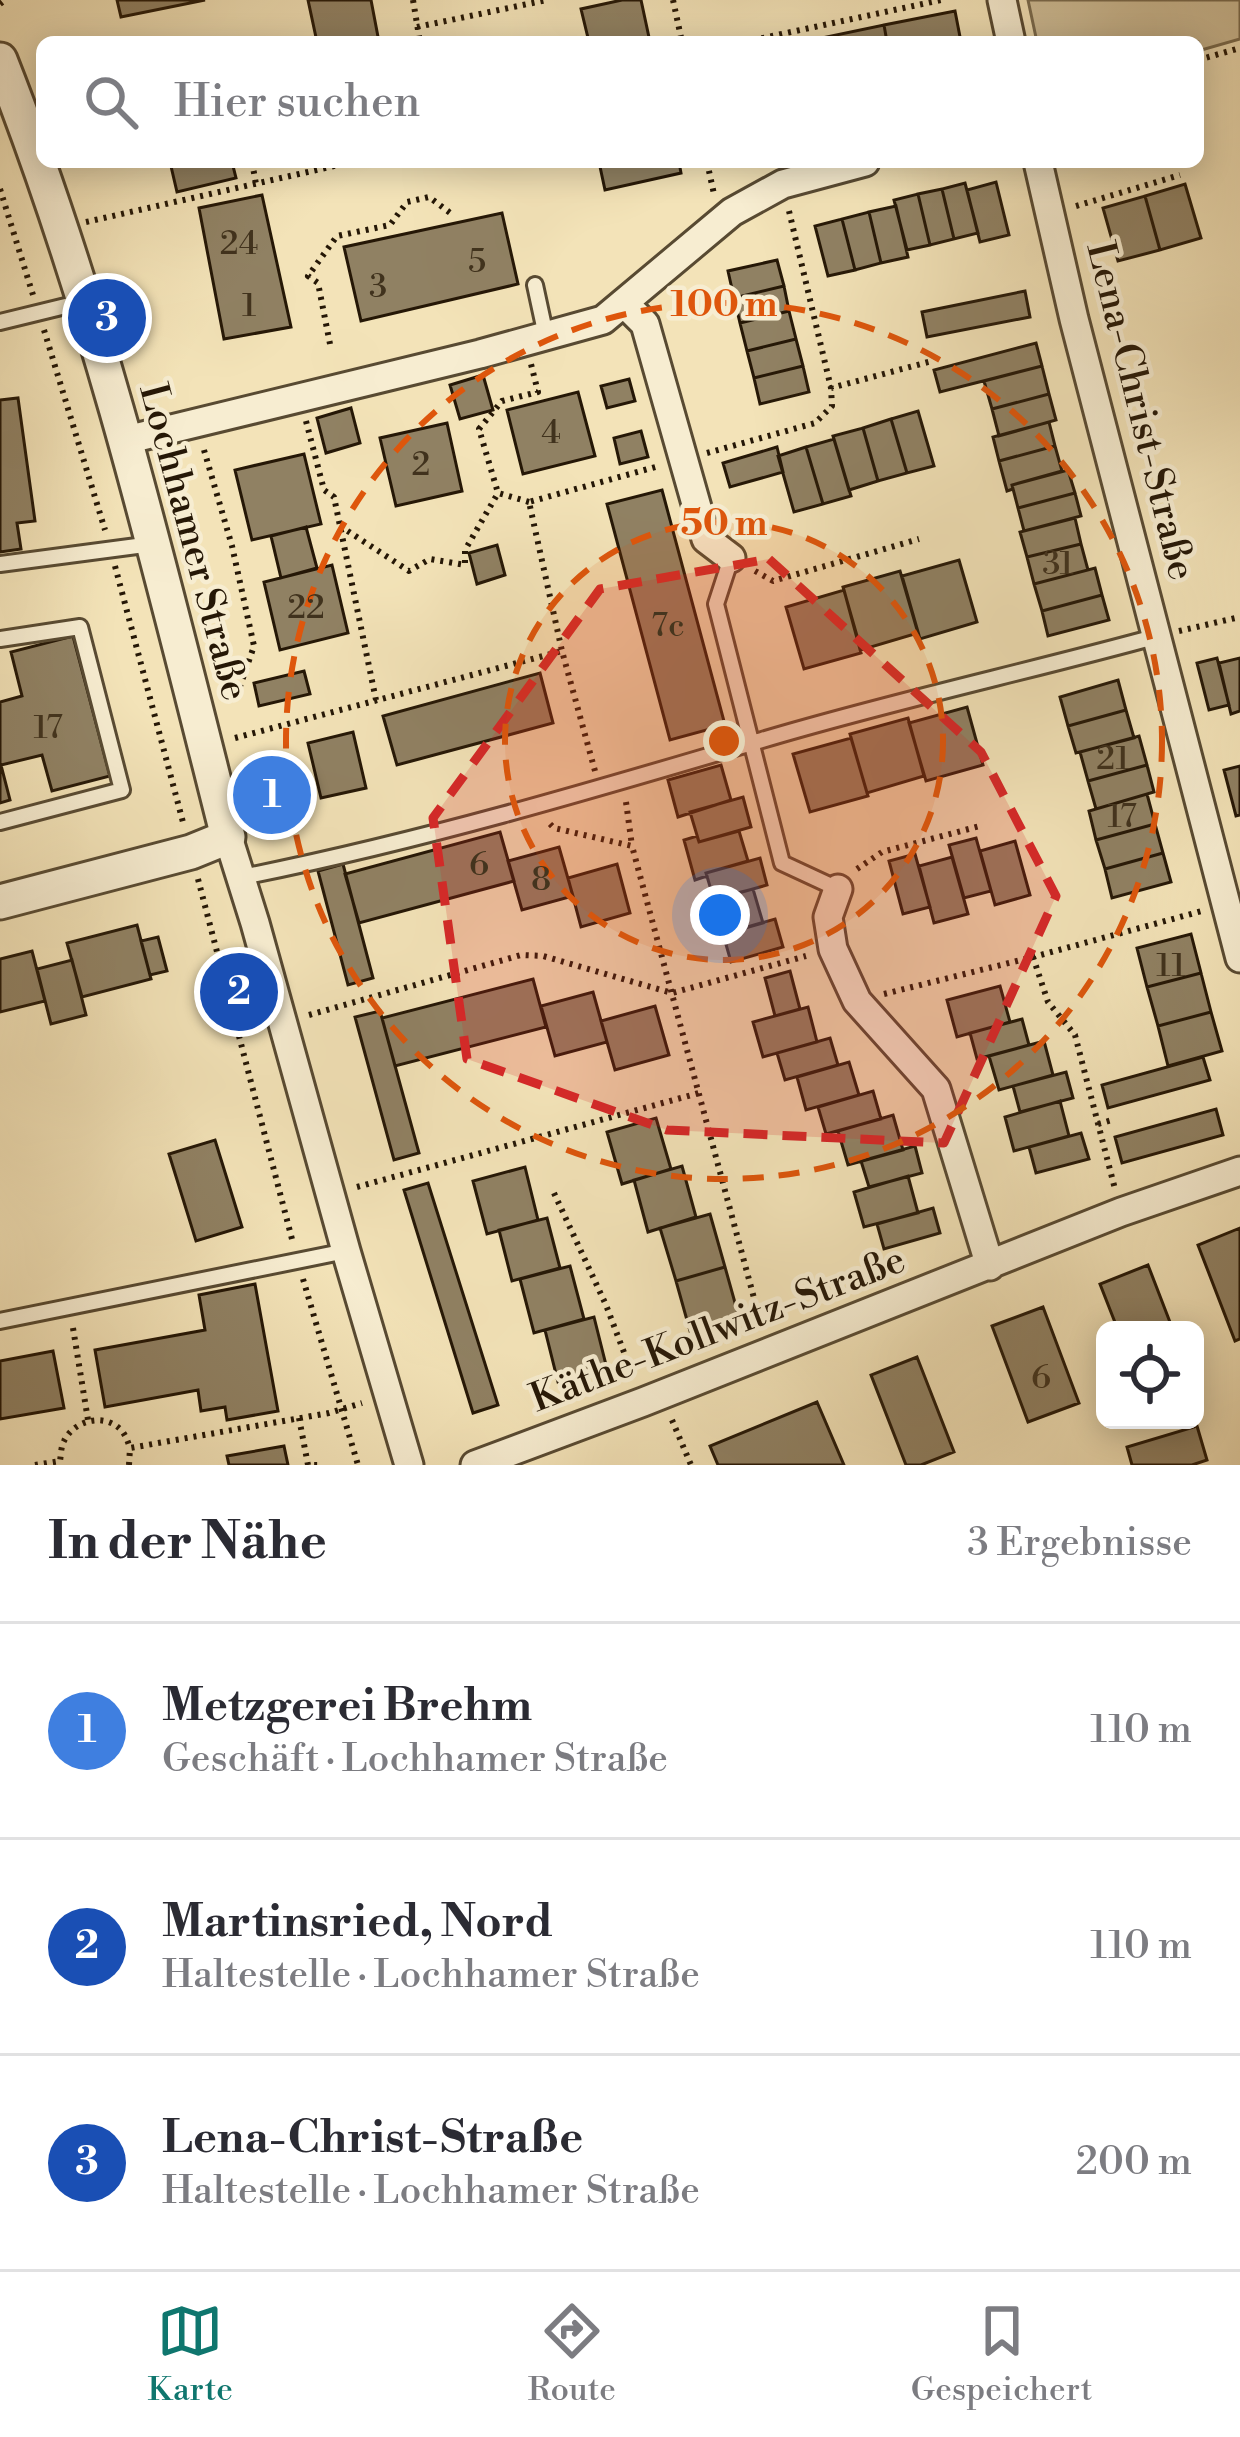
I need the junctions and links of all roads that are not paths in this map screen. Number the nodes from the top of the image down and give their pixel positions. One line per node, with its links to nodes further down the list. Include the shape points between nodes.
1 (1002, 0): 2 (street)
2 (1010, 36)
3 (0, 60): 4 (street, Lochhamer Straße)
4 (36, 158)
5 (40, 168): 9 (street, Lochhamer Straße)
6 (843, 168): 10 (street, via 783,184 732,212)
7 (1039, 168): 17 (street, Lena-Christ-Straße)
8 (535, 285): 12 (lane)
9 (83, 302): 11 (lane); 13 (street, Lochhamer Straße)
10 (624, 303): 12 (street, via 603,320); 15 (street, via 644,324 706,539)
11 (0, 322)
12 (536, 338): 13 (street)
13 (125, 440): 14 (street, Lochhamer Straße)
14 (152, 544): 16 (lane); 21 (street, Lochhamer Straße)
15 (731, 558): 19 (lane, via 716,604)
16 (0, 564)
17 (1158, 636): 19 (lane); 25 (street, Lena-Christ-Straße)
18 (0, 639): 20 (lane, via 80,627 122,790)
19 (752, 743): 22 (lane, via 537,807); 23 (lane, via 782,862)
20 (0, 822)
21 (227, 837): 22 (street, Lochhamer Straße); 24 (street)
22 (242, 877): 27 (street, Lochhamer Straße)
23 (838, 889): 28 (street, via 828,917 832,949 857,1001 936,1089)
24 (0, 902)
25 (1240, 958)
26 (1240, 1171): 28 (street, Käthe-Kollwitz-Straße)
27 (346, 1251): 29 (lane); 30 (street, Lochhamer Straße)
28 (990, 1266): 31 (street, Käthe-Kollwitz-Straße)
29 (0, 1321)
30 (409, 1465)
31 (475, 1465)

